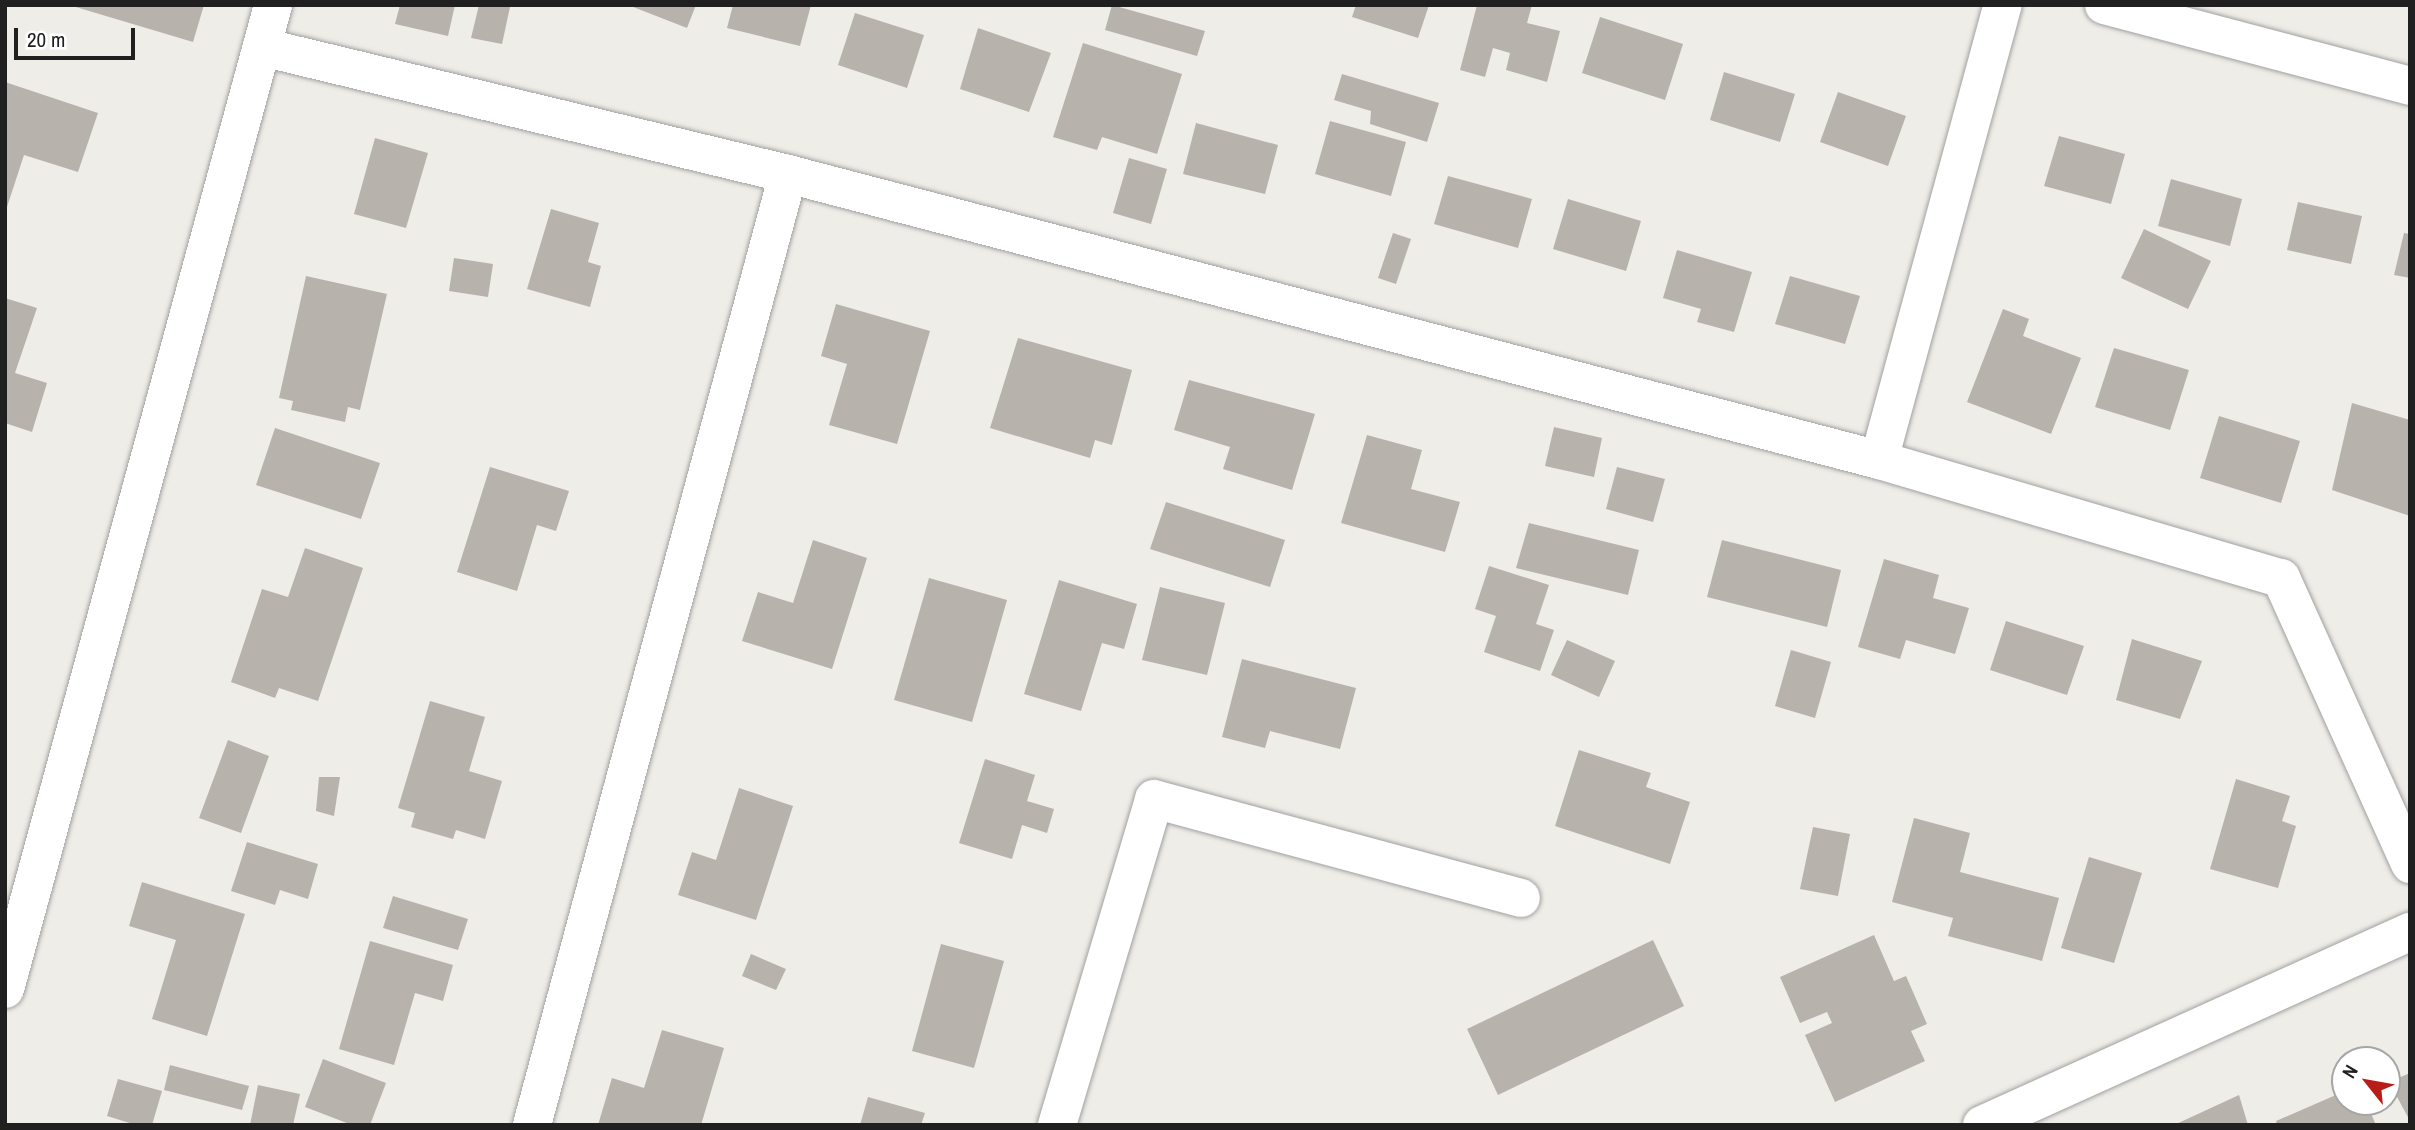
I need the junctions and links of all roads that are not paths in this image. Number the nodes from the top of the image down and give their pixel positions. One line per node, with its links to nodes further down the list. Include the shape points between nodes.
1 (273, 5): 4 (street)
2 (2003, 5): 7 (street)
3 (2104, 5): 5 (street)
4 (262, 47): 6 (street); 10 (street)
5 (2410, 86)
6 (788, 174): 7 (street); 13 (street)
7 (1880, 460): 8 (street, via 2281,578)
8 (2410, 864)
9 (1521, 898): 14 (street, via 1154,799)
10 (16, 909): 12 (street)
11 (2410, 932): 15 (street)
12 (5, 989)
13 (532, 1125)
14 (1057, 1125)
15 (1982, 1125)

